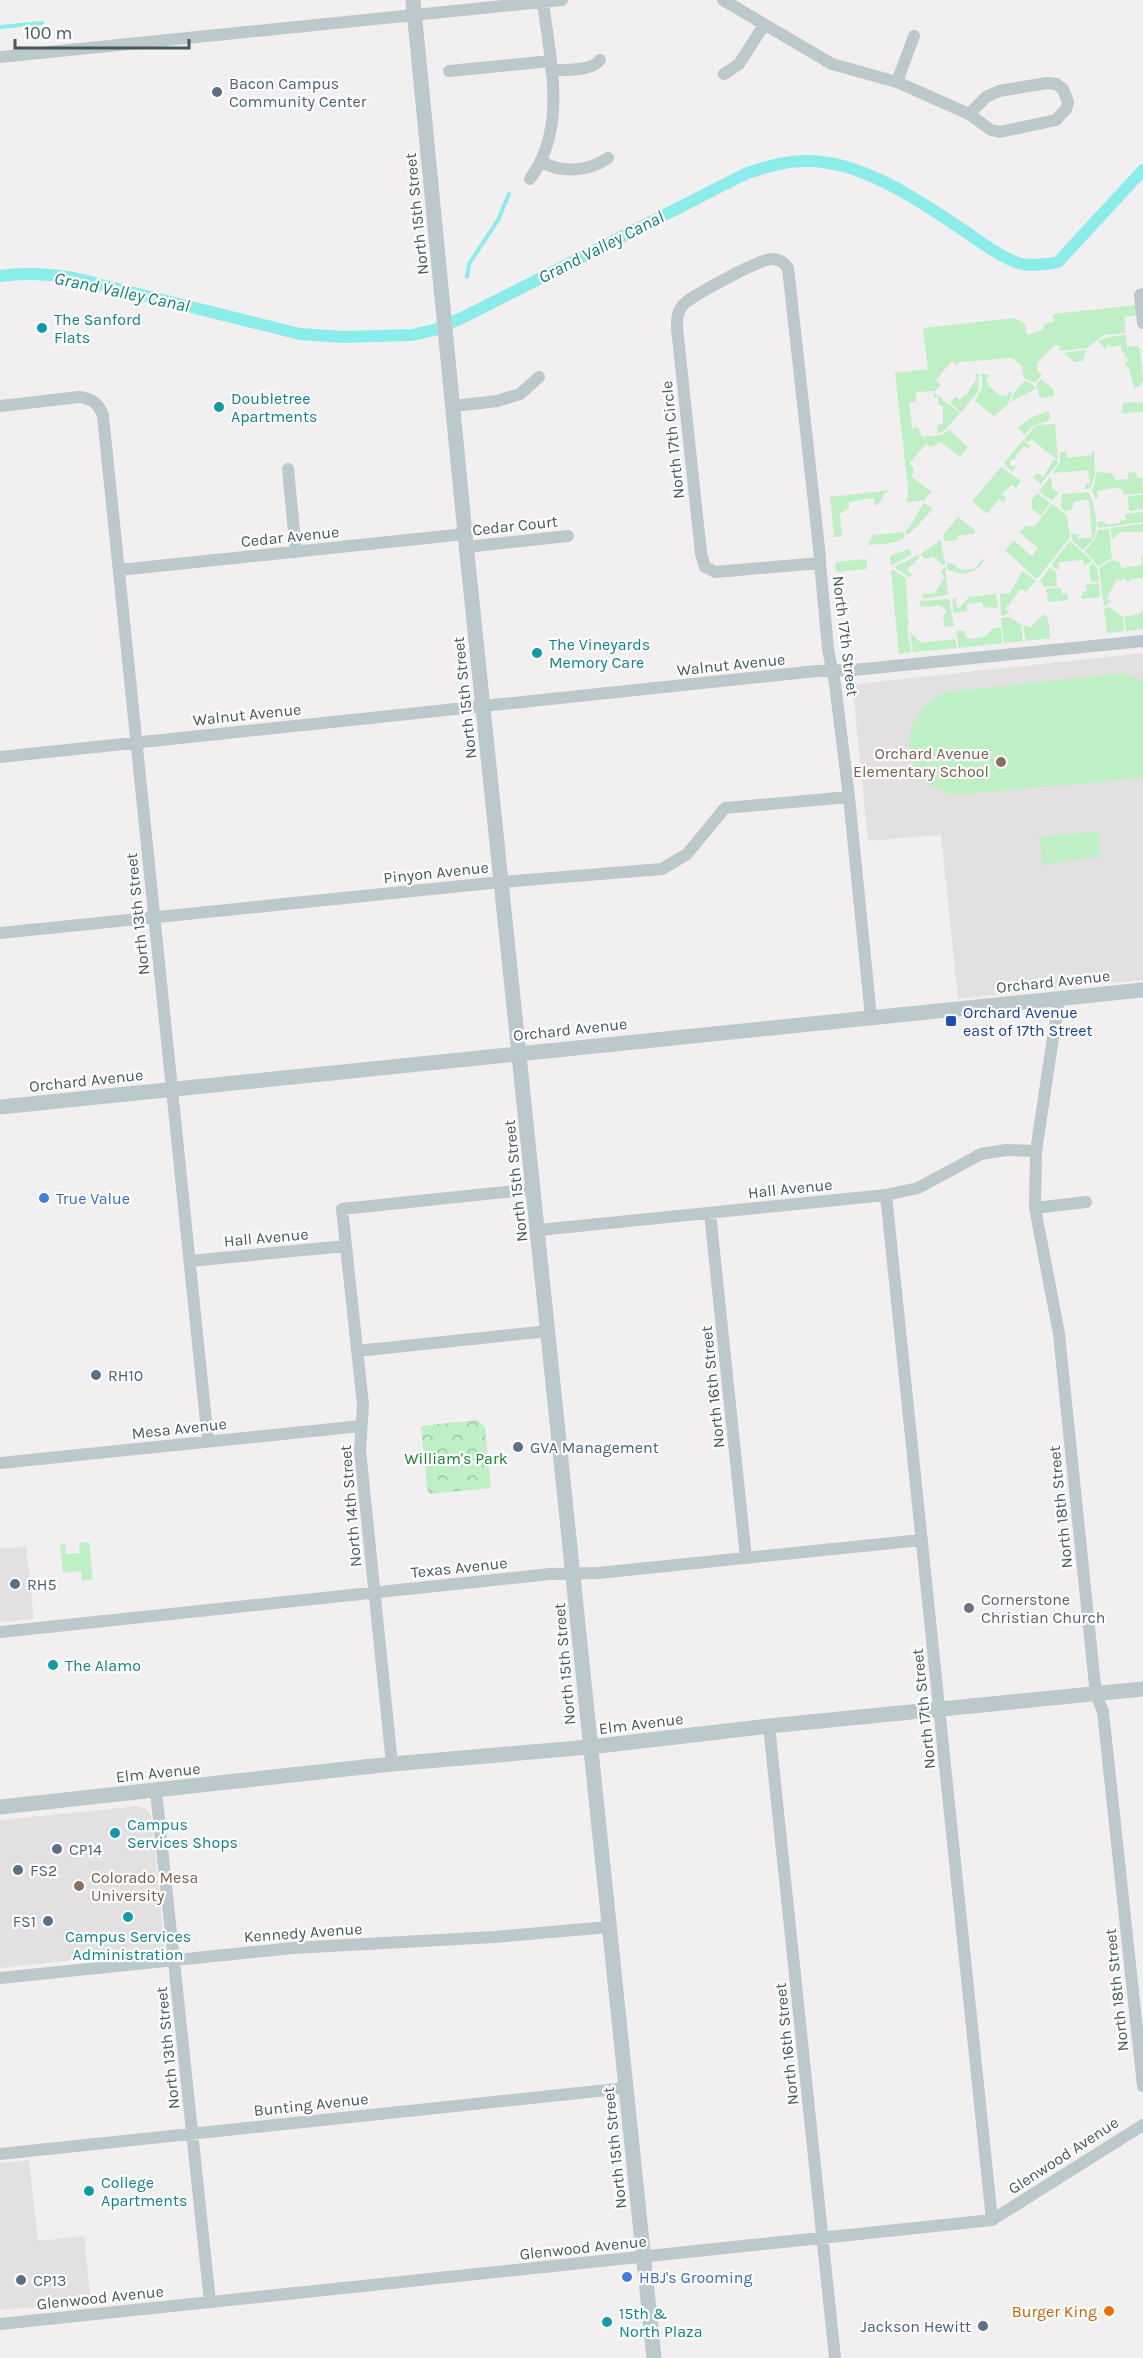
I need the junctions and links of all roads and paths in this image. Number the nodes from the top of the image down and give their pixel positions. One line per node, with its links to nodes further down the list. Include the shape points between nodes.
1 (562, 0): 3 (street)
2 (723, 0): 5 (street)
3 (543, 2): 4 (street); 9 (street)
4 (414, 7): 7 (street); 22 (street, North 15th Street)
5 (764, 25): 11 (street, via 739,64); 12 (street, via 832,64)
6 (914, 36): 12 (street)
7 (0, 57)
8 (600, 60): 9 (street, via 588,67)
9 (551, 66): 10 (street); 15 (street, via 554,121)
10 (450, 71)
11 (724, 74)
12 (897, 82): 13 (street)
13 (969, 114): 13 (street, via 982,126 1000,132 1056,120 1068,102 1063,89 1047,83 999,91 986,97)
14 (608, 158): 15 (street, via 580,170 550,167)
15 (542, 162): 16 (street)
16 (530, 179)
17 (783, 261): 27 (street, North 17th Street, via 788,268); 27 (street, North 17th Circle, via 759,262 697,295 678,312 701,553 705,567 715,572)
18 (1141, 294): 19 (street)
19 (1143, 323)
20 (538, 376): 22 (street, via 520,394)
21 (0, 406): 28 (street, North 13th Street, via 79,397 98,405)
22 (454, 406): 25 (street, North 15th Street)
23 (288, 469): 26 (street)
24 (568, 536): 25 (street, Cedar Court)
25 (465, 540): 26 (street, Cedar Avenue); 31 (street, North 15th Street)
26 (296, 552): 28 (street, Cedar Avenue)
27 (820, 562): 30 (street, North 17th Street)
28 (118, 570): 32 (street, North 13th Street)
29 (1143, 641): 30 (street, Walnut Avenue)
30 (832, 670): 31 (street, Walnut Avenue); 34 (street, North 17th Street)
31 (483, 707): 32 (street, Walnut Avenue); 35 (street, North 15th Street)
32 (136, 743): 33 (street, Walnut Avenue); 36 (street, North 13th Street)
33 (0, 757)
34 (849, 797): 35 (street, Pinyon Avenue, via 724,808 687,854 663,868); 40 (street, North 17th Street)
35 (501, 882): 36 (street, Pinyon Avenue); 41 (street, North 15th Street)
36 (154, 917): 37 (street, Pinyon Avenue); 42 (street, North 13th Street)
37 (0, 933)
38 (1143, 990): 39 (street, Orchard Avenue)
39 (1059, 998): 40 (street, Orchard Avenue); 44 (street, North 18th Street)
40 (871, 1017): 41 (street, Orchard Avenue)
41 (519, 1052): 42 (street, Orchard Avenue); 45 (street, North 15th Street)
42 (172, 1088): 43 (street, Orchard Avenue); 52 (street, North 13th Street)
43 (0, 1107)
44 (1036, 1151): 46 (street, Hall Avenue, via 989,1152 918,1188); 48 (street, North 18th Street)
45 (534, 1189): 50 (street, North 15th Street); 51 (street, North 14th Street, via 342,1209)
46 (886, 1195): 49 (street, Hall Avenue); 58 (street, North 17th Street)
47 (1086, 1202): 48 (street)
48 (1035, 1208): 64 (street, North 18th Street, via 1059,1334)
49 (710, 1213): 50 (street, Hall Avenue); 59 (street, North 16th Street)
50 (538, 1230): 53 (street, North 15th Street)
51 (346, 1246): 52 (street, Hall Avenue); 54 (street, North 14th Street)
52 (190, 1261): 56 (street, North 13th Street)
53 (549, 1330): 54 (street); 60 (street, North 15th Street)
54 (357, 1351): 55 (street, North 14th Street, via 363,1405)
55 (361, 1426): 56 (street, Mesa Avenue); 61 (street, North 14th Street)
56 (208, 1441): 57 (street, Mesa Avenue)
57 (0, 1463)
58 (922, 1540): 59 (street, Texas Avenue); 65 (street, North 17th Street)
59 (746, 1558): 60 (street, Texas Avenue)
60 (574, 1574): 61 (street, Texas Avenue); 67 (street, North 15th Street)
61 (374, 1592): 62 (street, Texas Avenue); 68 (street, North 14th Street)
62 (0, 1632)
63 (1143, 1689): 64 (street, Elm Avenue)
64 (1096, 1694): 65 (street, Elm Avenue); 74 (street, North 18th Street, via 1103,1712)
65 (940, 1710): 66 (street, Elm Avenue); 79 (street, North 17th Street)
66 (769, 1726): 67 (street, Elm Avenue); 80 (street, North 16th Street)
67 (590, 1747): 68 (street, Elm Avenue); 71 (street, North 15th Street)
68 (392, 1764): 69 (street, Elm Avenue)
69 (156, 1791): 70 (street, Elm Avenue); 72 (street, North 13th Street)
70 (0, 1807)
71 (609, 1927): 72 (street, Kennedy Avenue); 75 (street, North 15th Street)
72 (174, 1959): 73 (street, Kennedy Avenue); 77 (street, North 13th Street)
73 (0, 1978)
74 (1143, 2086)
75 (626, 2088): 77 (street, Bunting Avenue); 81 (street, North 15th Street)
76 (1143, 2125): 79 (street, Glenwood Avenue)
77 (193, 2133): 78 (street, Bunting Avenue); 82 (street, North 13th Street)
78 (0, 2154)
79 (992, 2220): 80 (street, Glenwood Avenue)
80 (823, 2238): 81 (street, Glenwood Avenue); 85 (street, North 16th Street)
81 (644, 2257): 82 (street, Glenwood Avenue); 84 (street, North 15th Street)
82 (210, 2302): 83 (street, Glenwood Avenue)
83 (0, 2324)
84 (654, 2358)
85 (835, 2358)

